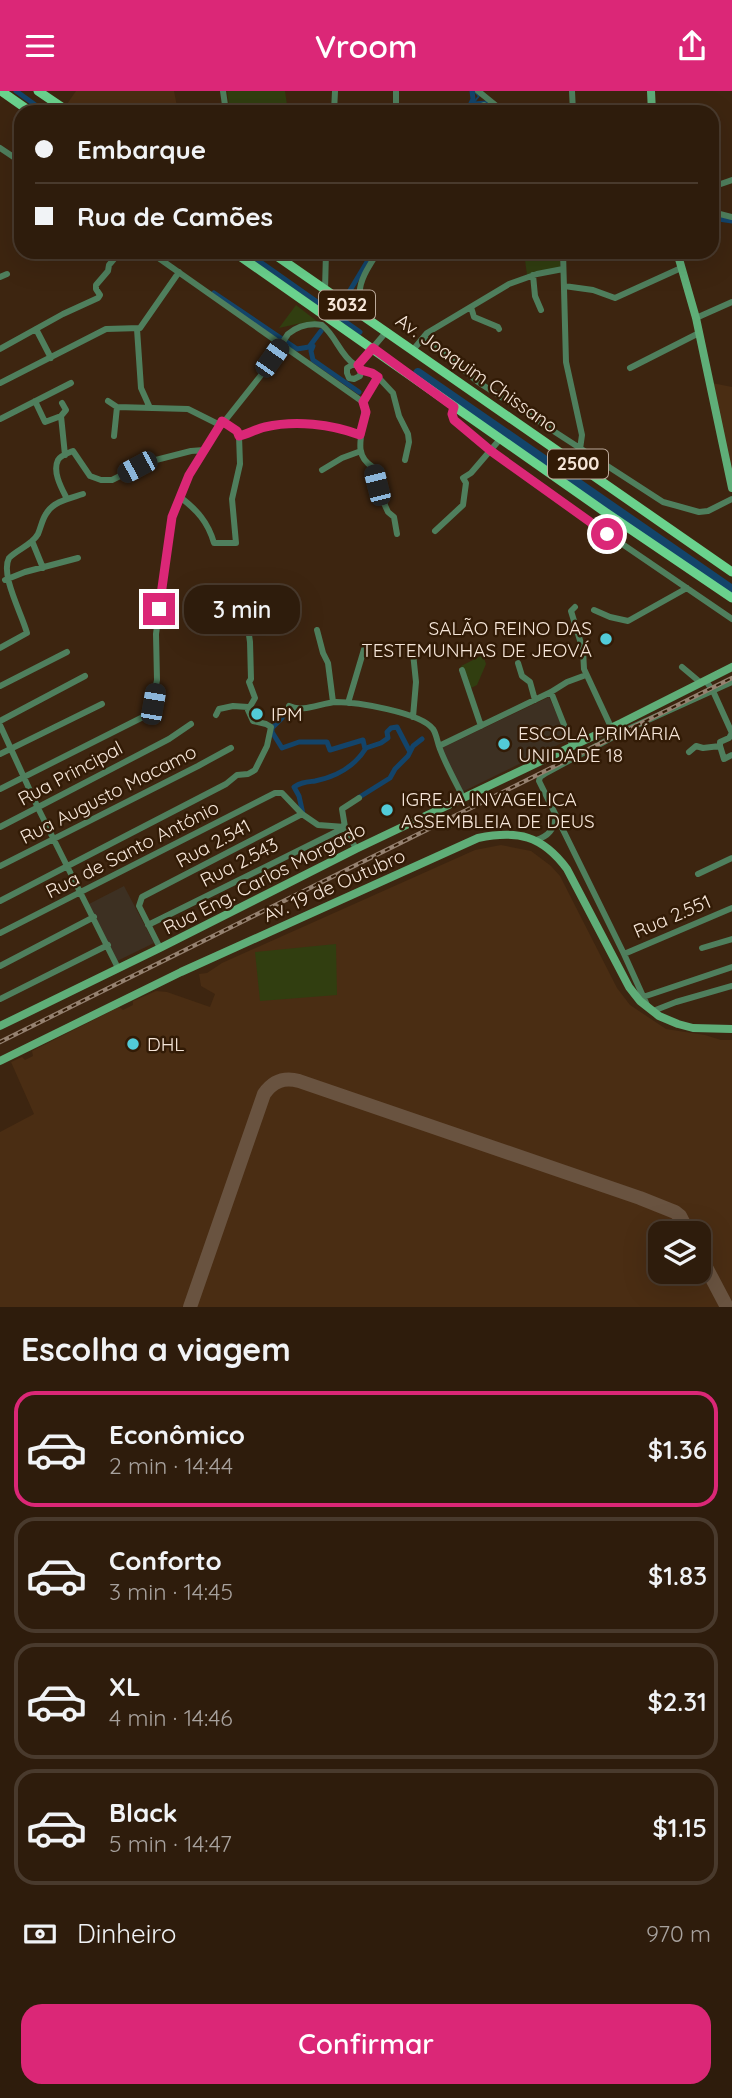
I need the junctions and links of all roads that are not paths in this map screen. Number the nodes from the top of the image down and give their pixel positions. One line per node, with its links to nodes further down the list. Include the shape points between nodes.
1 (1, 91): 4 (main road)
2 (38, 91): 5 (main road)
3 (479, 92): 6 (street)
4 (21, 105)
5 (59, 105)
6 (495, 105)
7 (114, 259): 26 (street, via 96,285 98,298)
8 (160, 259): 17 (street)
9 (244, 259): 33 (main road, Av. Joaquim Chissano / 2500)
10 (281, 259): 20 (main road, Av. Joaquim Chissano / 3032)
11 (326, 259): 20 (street)
12 (374, 259): 25 (street, via 360,290)
13 (563, 259): 16 (street)
14 (679, 259): 15 (street)
15 (681, 268): 19 (street, via 615,298); 24 (street)
16 (563, 269): 18 (street); 19 (street)
17 (179, 272): 27 (street); 32 (street)
18 (533, 275): 22 (street); 23 (street)
19 (564, 286): 57 (street, via 566,362 582,435)
20 (325, 290): 25 (main road, Av. Joaquim Chissano / 3032)
21 (732, 302): 24 (street)
22 (471, 307): 28 (street, via 474,317); 31 (street)
23 (541, 310)
24 (696, 318): 30 (street)
25 (369, 320): 29 (main road, Av. Joaquim Chissano / 3032)
26 (36, 329): 34 (street); 37 (street)
27 (137, 329): 37 (street, via 106,329); 49 (street, via 141,388)
28 (499, 329)
29 (387, 331): 33 (street); 35 (main road, Av. Joaquim Chissano / 3032)
30 (699, 333): 39 (street); 64 (street)
31 (424, 337): 35 (street); 57 (street, via 478,382)
32 (282, 343): 38 (street, via 294,330 322,325); 45 (street); 52 (street)
33 (373, 348): 38 (street); 48 (main road, Av. Joaquim Chissano / 2500)
34 (0, 349)
35 (413, 350): 36 (main road, Av. Joaquim Chissano / 3032)
36 (423, 357): 74 (main road, Av. Joaquim Chissano / 2500)
37 (51, 358): 41 (street)
38 (358, 367): 40 (street)
39 (629, 368)
40 (378, 377): 45 (street); 62 (street, via 393,393 408,434)
41 (0, 383)
42 (71, 383): 43 (street)
43 (36, 401): 50 (street, via 45,422); 51 (street)
44 (108, 401): 47 (street)
45 (363, 402): 53 (street, via 366,412)
46 (62, 403): 50 (street, via 66,412)
47 (117, 407): 49 (street); 54 (street)
48 (454, 407): 56 (main road, Av. Joaquim Chissano / 2500); 60 (street, via 454,420)
49 (150, 408): 52 (street, via 188,409)
50 (61, 416): 61 (street)
51 (0, 419)
52 (221, 423): 55 (street); 58 (street)
53 (360, 435): 55 (street, via 307,424 265,427); 59 (street)
54 (114, 436)
55 (239, 436): 66 (street, via 240,464 232,499 236,543 214,543 199,513)
56 (501, 438): 60 (street); 77 (main road, Av. Joaquim Chissano / 2500)
57 (580, 449): 68 (street, via 672,506 708,511)
58 (204, 450): 61 (street, via 148,462 109,481 90,476 74,451); 66 (street)
59 (361, 451): 63 (street); 70 (street, via 373,467)
60 (491, 451): 69 (street, via 463,478 463,505); 76 (street)
61 (65, 455): 67 (street, via 58,461 57,475)
62 (405, 460)
63 (322, 470)
64 (732, 488)
65 (83, 494): 67 (street)
66 (180, 497): 118 (street, via 168,537 151,711)
67 (67, 499): 71 (street, via 45,514)
68 (732, 499)
69 (435, 531)
70 (397, 534)
71 (32, 541): 73 (street); 75 (street, via 6,562)
72 (78, 558): 73 (street)
73 (43, 568): 75 (street)
74 (732, 572)
75 (4, 584): 84 (street, via 27,633)
76 (687, 588): 80 (street, via 628,621); 81 (street)
77 (732, 598)
78 (245, 607): 103 (street, via 249,682 255,698)
79 (575, 607): 91 (street, via 571,611)
80 (594, 610)
81 (732, 619)
82 (317, 630): 99 (street, via 328,663)
83 (365, 646): 100 (street)
84 (0, 648)
85 (68, 652): 95 (street)
86 (413, 653): 105 (street)
87 (518, 663): 98 (street)
88 (682, 667): 93 (street)
89 (732, 667): 93 (street, Rua Eng. Carlos Morgado)
90 (462, 670): 108 (street)
91 (586, 675): 97 (street); 109 (street)
92 (85, 676): 106 (street)
93 (704, 682): 96 (street); 109 (street, Rua Eng. Carlos Morgado)
94 (732, 682): 96 (street)
95 (0, 686)
96 (713, 691): 112 (street, via 732,733); 124 (street, via 626,730 540,777)
97 (551, 692): 98 (street); 110 (street)
98 (535, 699): 108 (street)
99 (333, 702): 100 (street); 102 (street)
100 (348, 703): 105 (street)
101 (102, 704): 114 (street)
102 (289, 706)
103 (248, 707): 104 (street, via 219,709); 132 (street, via 253,721 269,725 270,734 253,772 237,775)
104 (216, 715)
105 (413, 717): 111 (street, via 432,727)
106 (0, 723): 114 (street)
107 (191, 724): 122 (street, Rua Principal)
108 (481, 726): 111 (street)
109 (611, 727): 110 (street, Rua Eng. Carlos Morgado)
110 (572, 745): 120 (street, Rua Eng. Carlos Morgado)
111 (439, 746): 120 (street)
112 (720, 746): 115 (street, via 696,746); 117 (street, via 724,759)
113 (230, 748): 127 (street, Rua Augusto Macamo)
114 (11, 749): 116 (street); 118 (street)
115 (689, 752)
116 (0, 754)
117 (732, 755)
118 (24, 777): 119 (street); 122 (street)
119 (0, 789)
120 (463, 797): 129 (street, Rua Eng. Carlos Morgado)
121 (359, 798): 126 (street, via 342,809)
122 (38, 808): 125 (street, Rua Principal); 127 (street)
123 (302, 814): 126 (street, via 318,825); 134 (street, Rua de Santo António, via 279,792); 138 (street, Rua 2.541, via 142,897 139,906)
124 (556, 817): 128 (street, via 550,834); 144 (street)
125 (0, 827)
126 (345, 827): 129 (street); 138 (street, Rua 2.543)
127 (55, 839): 131 (street, Rua Augusto Macamo); 132 (street)
128 (536, 840): 151 (street, via 567,869 629,987); 154 (street, Av. 19 de Outubro, via 509,834 478,838 181,972)
129 (356, 849): 142 (street, Rua Eng. Carlos Morgado)
130 (732, 858): 133 (street)
131 (0, 866)
132 (68, 866): 134 (street); 135 (street)
133 (698, 874)
134 (81, 893): 137 (street); 139 (street, Rua de Santo António)
135 (0, 901)
136 (732, 908): 144 (street, Rua 2.551)
137 (93, 918): 141 (street); 145 (street)
138 (148, 925): 142 (street)
139 (0, 933)
140 (732, 939): 143 (street)
141 (108, 946): 147 (street); 150 (street)
142 (160, 948): 147 (street, Rua Eng. Carlos Morgado)
143 (702, 948)
144 (624, 954): 149 (street)
145 (0, 966)
146 (732, 967): 149 (street)
147 (118, 968): 152 (street, Rua Eng. Carlos Morgado)
148 (732, 986): 151 (street)
149 (643, 997): 151 (street)
150 (0, 999)
151 (650, 1009): 153 (street, via 693,1028)
152 (0, 1025)
153 (732, 1029)
154 (0, 1061)

